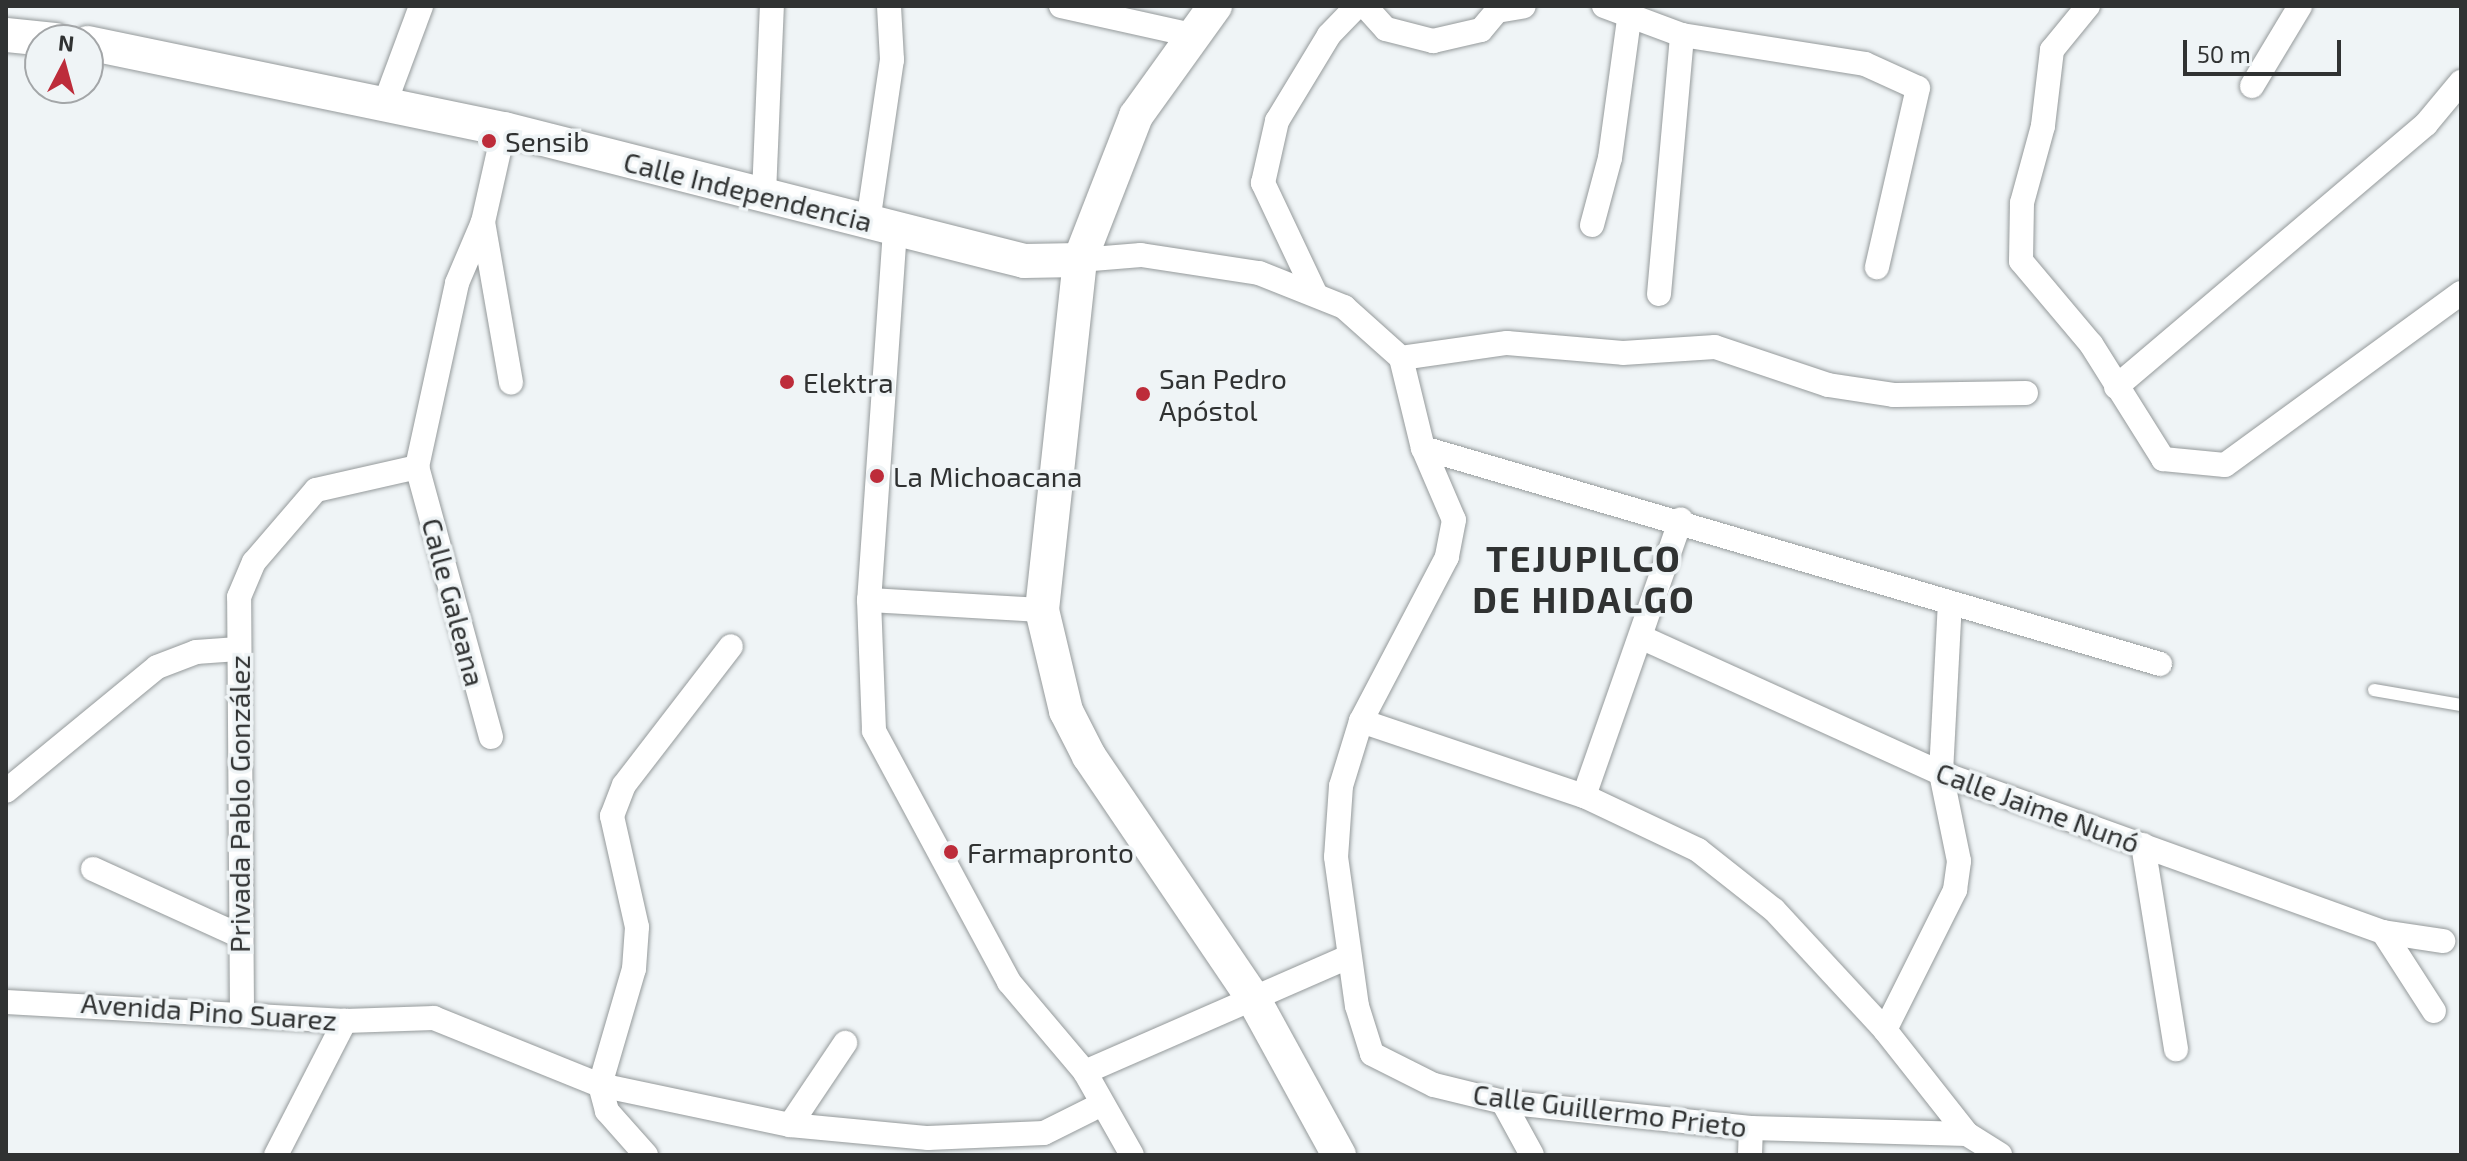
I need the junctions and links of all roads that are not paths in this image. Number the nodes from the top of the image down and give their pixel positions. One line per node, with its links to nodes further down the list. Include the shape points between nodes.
1 (421, 6): 19 (street)
2 (772, 6): 21 (street)
3 (889, 6): 24 (street, via 892,60)
4 (1061, 6): 12 (street)
5 (1215, 6): 14 (main road)
6 (1357, 6): 27 (street, via 1329,35 1277,121 1263,183)
7 (1365, 6): 8 (street, via 1386,29 1433,41 1481,30 1497,11)
8 (1524, 6)
9 (1604, 6): 13 (street)
10 (2088, 6): 32 (street, via 2052,50 2043,126 2022,203 2021,261 2091,344)
11 (2300, 6): 18 (street)
12 (1086, 9): 14 (street)
13 (1629, 20): 15 (street); 23 (street, via 1610,158)
14 (1192, 35): 25 (main road, via 1118,152)
15 (1682, 35): 26 (street, via 1865,64 1918,88); 29 (street)
16 (104, 46): 19 (main road, Calle Independencia)
17 (2461, 82): 32 (street, via 2426,124)
18 (2252, 86)
19 (385, 103): 20 (main road, Calle Independencia)
20 (504, 129): 21 (main road, Calle Independencia); 22 (street)
21 (764, 194): 24 (main road, Calle Independencia)
22 (483, 222): 31 (street); 35 (street, via 457,283)
23 (1592, 225)
24 (882, 226): 25 (main road, Calle Independencia, via 1024,261); 37 (street)
25 (1080, 260): 27 (street, via 1141,255 1206,262); 39 (main road)
26 (1877, 267)
27 (1315, 293): 30 (street, via 1378,331)
28 (2461, 293): 32 (street, via 2225,465 2163,459)
29 (1659, 294)
30 (1401, 358): 33 (street, via 1507,343 1623,353 1715,347 1828,385 1893,395); 34 (street, Calle Guillermo Prieto)
31 (511, 383)
32 (2116, 387)
33 (2026, 393)
34 (1423, 448): 36 (street); 46 (street, Calle Guillermo Prieto, via 1450,498 1447,557)
35 (417, 467): 42 (street, Privada Pablo González, via 316,490 254,562 239,597); 47 (street, Calle Galeana)
36 (1681, 519): 38 (street); 40 (street)
37 (869, 600): 39 (street); 65 (street, via 868,700 896,780 1009,982)
38 (1950, 604): 43 (street); 48 (street)
39 (1042, 610): 57 (main road, via 1066,711 1089,756)
40 (1645, 639): 48 (street, Calle Jaime Nunó); 50 (street)
41 (731, 646): 66 (street, via 614,806 637,927 634,969)
42 (238, 649): 49 (street, via 196,652 157,667); 54 (street, Privada Pablo González)
43 (2160, 664)
44 (2374, 690): 45 (lane)
45 (2461, 705)
46 (1361, 721): 50 (street); 56 (street, Calle Guillermo Prieto, via 1336,823)
47 (491, 737)
48 (1941, 773): 51 (street, Calle Jaime Nunó); 62 (street, via 1959,861 1955,890)
49 (6, 791)
50 (1584, 796): 62 (street, via 1698,850 1742,881)
51 (2143, 845): 53 (street, Calle Jaime Nunó); 64 (street)
52 (93, 869): 54 (street)
53 (2383, 932): 55 (street, Calle Jaime Nunó); 60 (street)
54 (240, 936): 59 (street, Privada Pablo González)
55 (2443, 941)
56 (1348, 957): 57 (street); 67 (street, Calle Guillermo Prieto, via 1372,1054 1434,1085)
57 (1253, 998): 65 (street); 78 (main road)
58 (6, 1002): 59 (street, Avenida Pino Suarez)
59 (242, 1010): 61 (street, Avenida Pino Suarez)
60 (2434, 1011)
61 (345, 1021): 66 (street, Avenida Pino Suarez, via 447,1020); 74 (street)
62 (1885, 1030): 72 (street)
63 (845, 1043): 69 (street)
64 (2176, 1049)
65 (1085, 1072): 68 (street)
66 (600, 1085): 69 (street, Avenida Pino Suarez); 75 (street, via 607,1111)
67 (1503, 1102): 70 (street, Calle Guillermo Prieto); 79 (street)
68 (1098, 1106): 71 (street); 77 (street)
69 (790, 1125): 73 (street, Avenida Pino Suarez)
70 (1751, 1128): 72 (street, Calle Guillermo Prieto); 80 (street)
71 (1044, 1133): 73 (street, Avenida Pino Suarez); 76 (street)
72 (1967, 1134): 81 (street)
73 (964, 1148)
74 (276, 1155)
75 (646, 1155)
76 (1016, 1155)
77 (1132, 1155)
78 (1339, 1155)
79 (1532, 1155)
80 (1750, 1155)
81 (2000, 1155)

